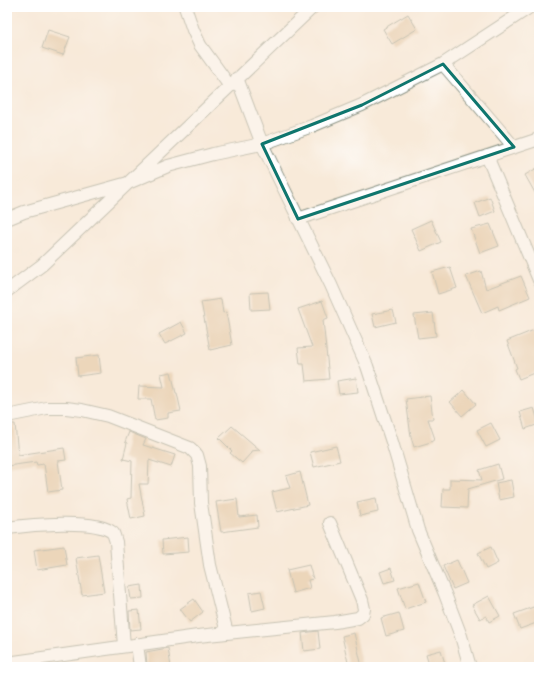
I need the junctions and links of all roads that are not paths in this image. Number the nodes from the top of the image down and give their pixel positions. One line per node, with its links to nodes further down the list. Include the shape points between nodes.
1 (185, 7): 5 (street, via 200,45)
2 (313, 7): 5 (street)
3 (530, 7): 4 (street)
4 (443, 64): 7 (street, via 362,106); 8 (street)
5 (233, 82): 7 (street); 10 (street)
6 (539, 139): 8 (street)
7 (262, 144): 10 (street, via 168,166); 12 (street)
8 (514, 147): 9 (street)
9 (487, 156): 12 (street); 13 (street)
10 (128, 183): 11 (street); 14 (street, via 42,265)
11 (7, 219)
12 (298, 219): 23 (street, via 367,366 418,530 461,636)
13 (539, 280)
14 (7, 291)
15 (7, 416): 18 (street, via 47,408 82,410 108,416 190,448 198,455 201,503 210,565)
16 (330, 523): 18 (street, via 362,600 363,614 358,618 335,622)
17 (7, 528): 20 (street, via 76,524 104,528 113,534 116,542)
18 (227, 633): 19 (street)
19 (137, 644): 20 (street); 22 (street)
20 (124, 646): 21 (street)
21 (7, 663)
22 (140, 667)
23 (470, 667)

